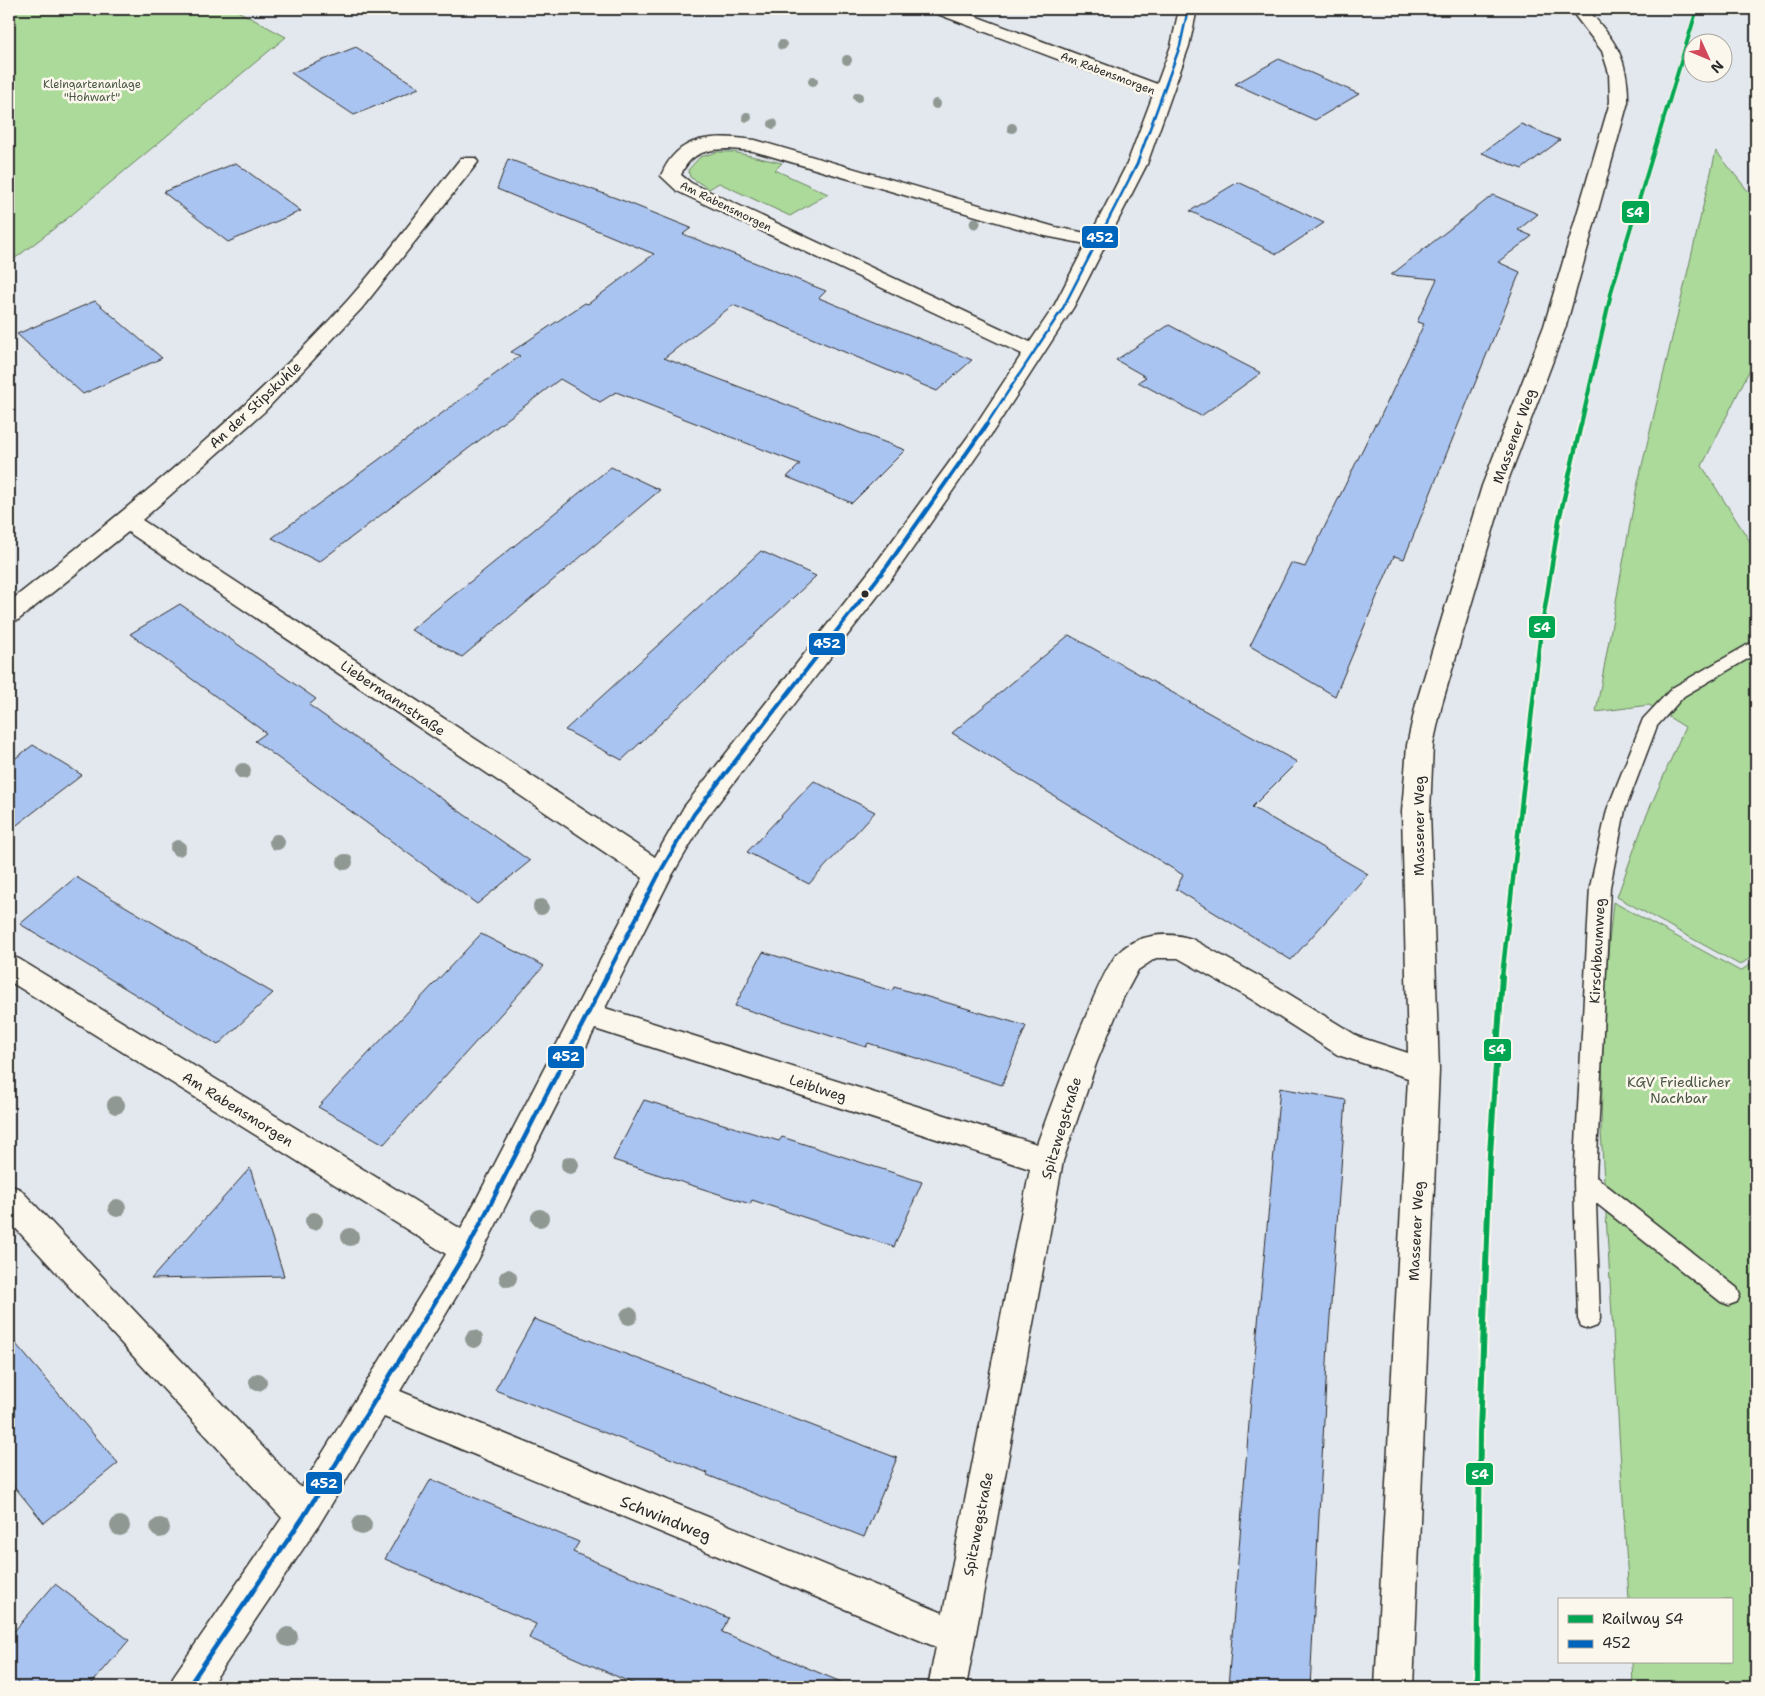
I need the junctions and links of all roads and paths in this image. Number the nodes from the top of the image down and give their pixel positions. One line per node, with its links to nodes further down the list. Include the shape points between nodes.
1 (941, 9): 4 (street, Am Rabensmorgen)
2 (1188, 9): 4 (street, Am Rabensmorgen, via 1180,46)
3 (1578, 9): 14 (street, Massener Weg, via 1610,48 1618,64 1621,80 1619,102 1555,326 1494,486 1429,704 1420,745 1416,812)
4 (1163, 93): 6 (street, Am Rabensmorgen, via 1137,164)
5 (468, 162): 8 (street, An der Stipskuhle, via 380,274 314,350 256,407)
6 (1099, 241): 7 (street, Am Rabensmorgen); 7 (street, Am Rabensmorgen, via 1052,232 756,146 728,141 694,148 679,158 673,168 671,176 684,187)
7 (1035, 352): 11 (street, Am Rabensmorgen, via 888,565 694,814)
8 (127, 521): 9 (street, An der Stipskuhle); 11 (street, Liebermannstraße)
9 (9, 614)
10 (1756, 646): 16 (lane, Kirschbaumweg, via 1678,692 1649,723 1616,810 1600,887)
11 (659, 874): 13 (street, Am Rabensmorgen)
12 (9, 967): 18 (street, Am Rabensmorgen)
13 (588, 1015): 15 (street, Leiblweg); 18 (street, Am Rabensmorgen)
14 (1424, 1070): 15 (street, Spitzwegstraße, via 1349,1046 1261,990 1182,947 1151,947 1128,962 1109,996); 26 (street, Massener Weg)
15 (1047, 1161): 23 (street, Spitzwegstraße)
16 (1585, 1181): 19 (lane); 20 (lane, Kirschbaumweg)
17 (9, 1199): 22 (street)
18 (467, 1250): 21 (street, Am Rabensmorgen)
19 (1729, 1295)
20 (1588, 1319)
21 (377, 1398): 22 (street, Am Rabensmorgen); 23 (street, Schwindweg)
22 (304, 1516): 24 (street, Am Rabensmorgen)
23 (956, 1637): 25 (street, Spitzwegstraße)
24 (188, 1687)
25 (947, 1687)
26 (1394, 1687)

